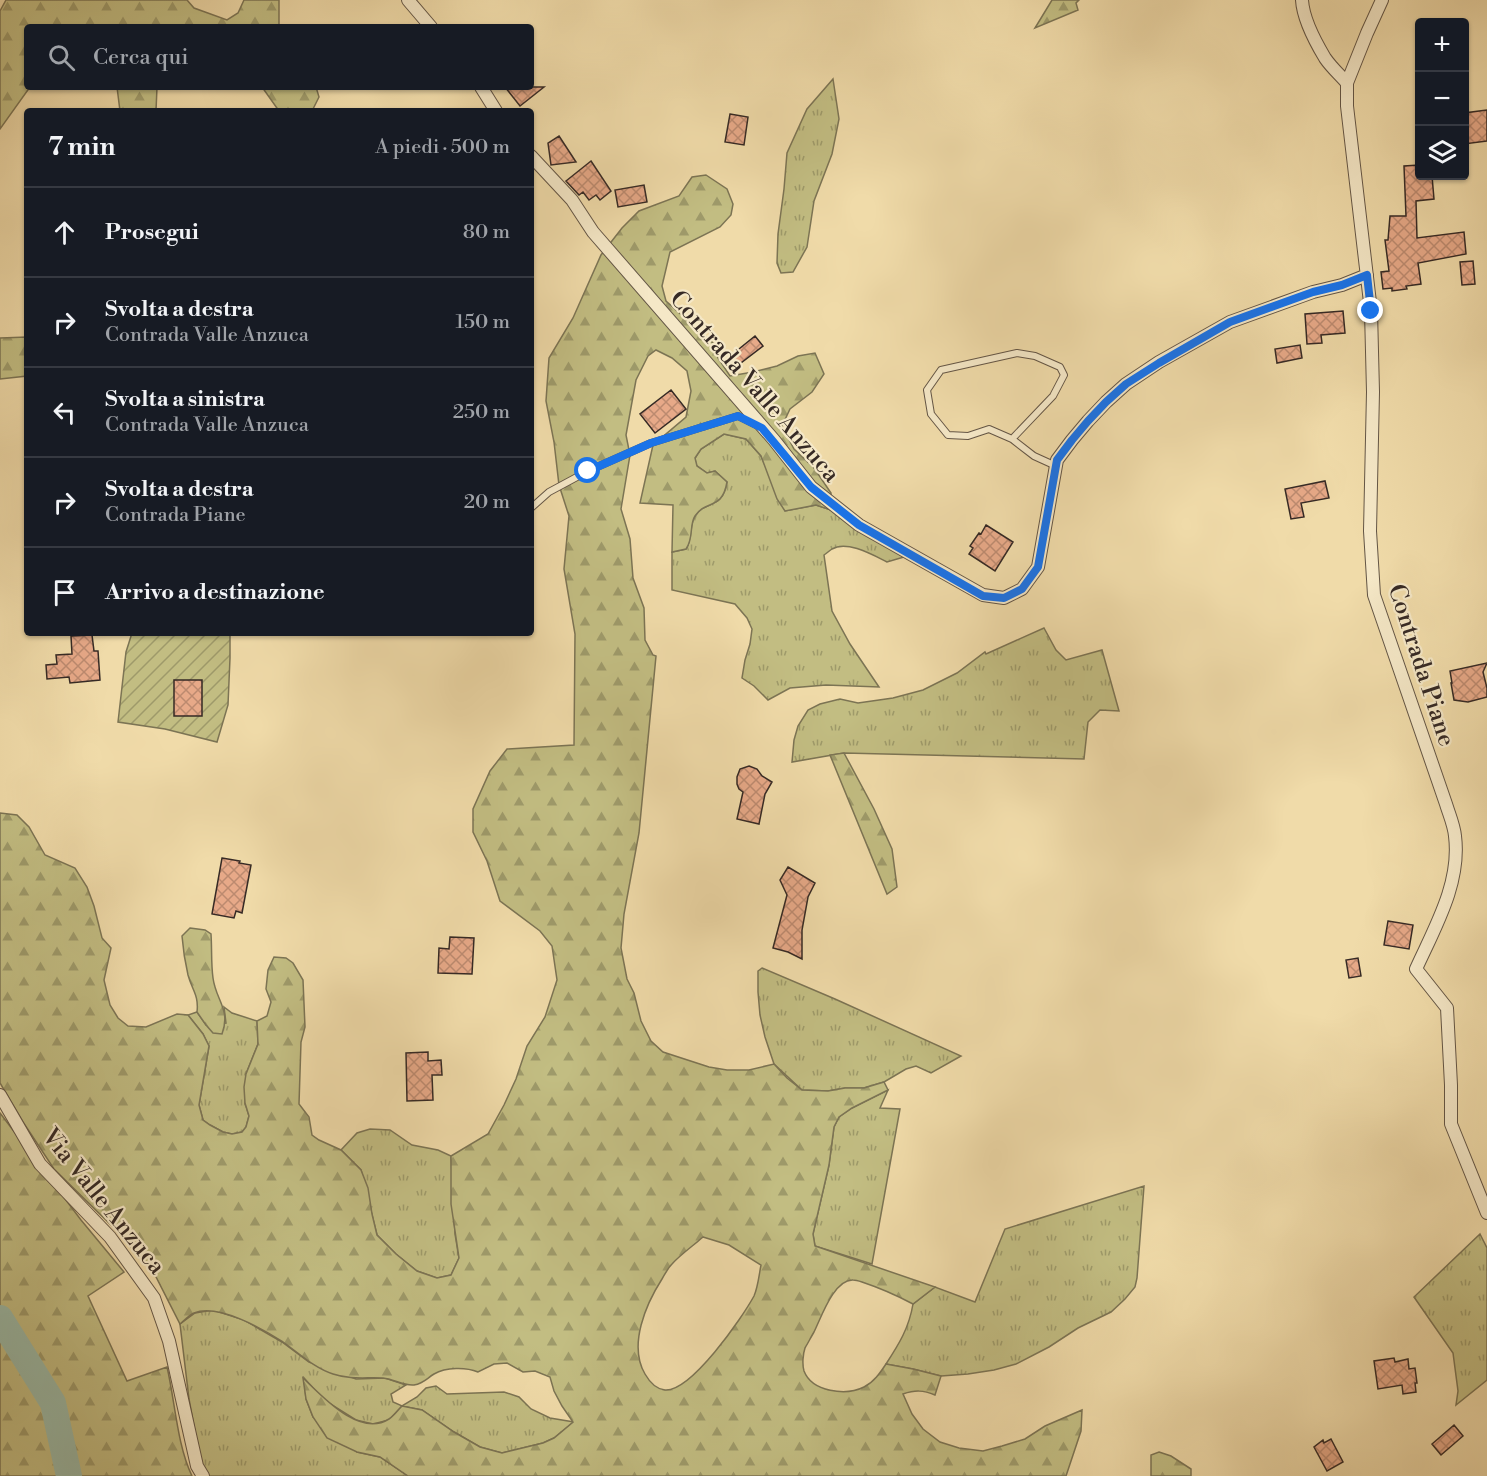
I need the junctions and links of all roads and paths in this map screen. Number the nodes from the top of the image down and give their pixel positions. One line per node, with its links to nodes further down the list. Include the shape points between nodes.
1 (408, 0): 4 (street)
2 (1302, 0): 5 (street, via 1310,30)
3 (1382, 0): 5 (street, Contrada Piane)
4 (428, 24)
5 (1347, 83): 9 (street, Contrada Piane)
6 (482, 90): 7 (street)
7 (494, 108)
8 (534, 160): 10 (street, Contrada Valle Anzuca)
9 (1367, 275): 12 (street, Contrada Valle Anzuca, via 1230,322 1159,363 1106,402 1072,440); 15 (street, Contrada Piane, via 1373,392 1370,531 1374,595 1455,834 1450,889 1416,969 1447,1008 1451,1124)
10 (762, 428): 12 (street, Contrada Valle Anzuca, via 811,487 859,525 983,596 1004,598 1022,589 1038,567); 13 (lane, via 738,416 651,443 588,471 549,492)
11 (1012, 439): 11 (lane, via 989,429 968,436 948,435 931,414 927,390 942,370 1017,353 1060,367 1064,375 1053,396); 12 (lane)
12 (1056, 466)
13 (534, 505)
14 (0, 1095): 16 (street, Via Valle Anzuca, via 40,1164 110,1237 154,1298 169,1341 197,1466)
15 (1487, 1213)
16 (203, 1476)

